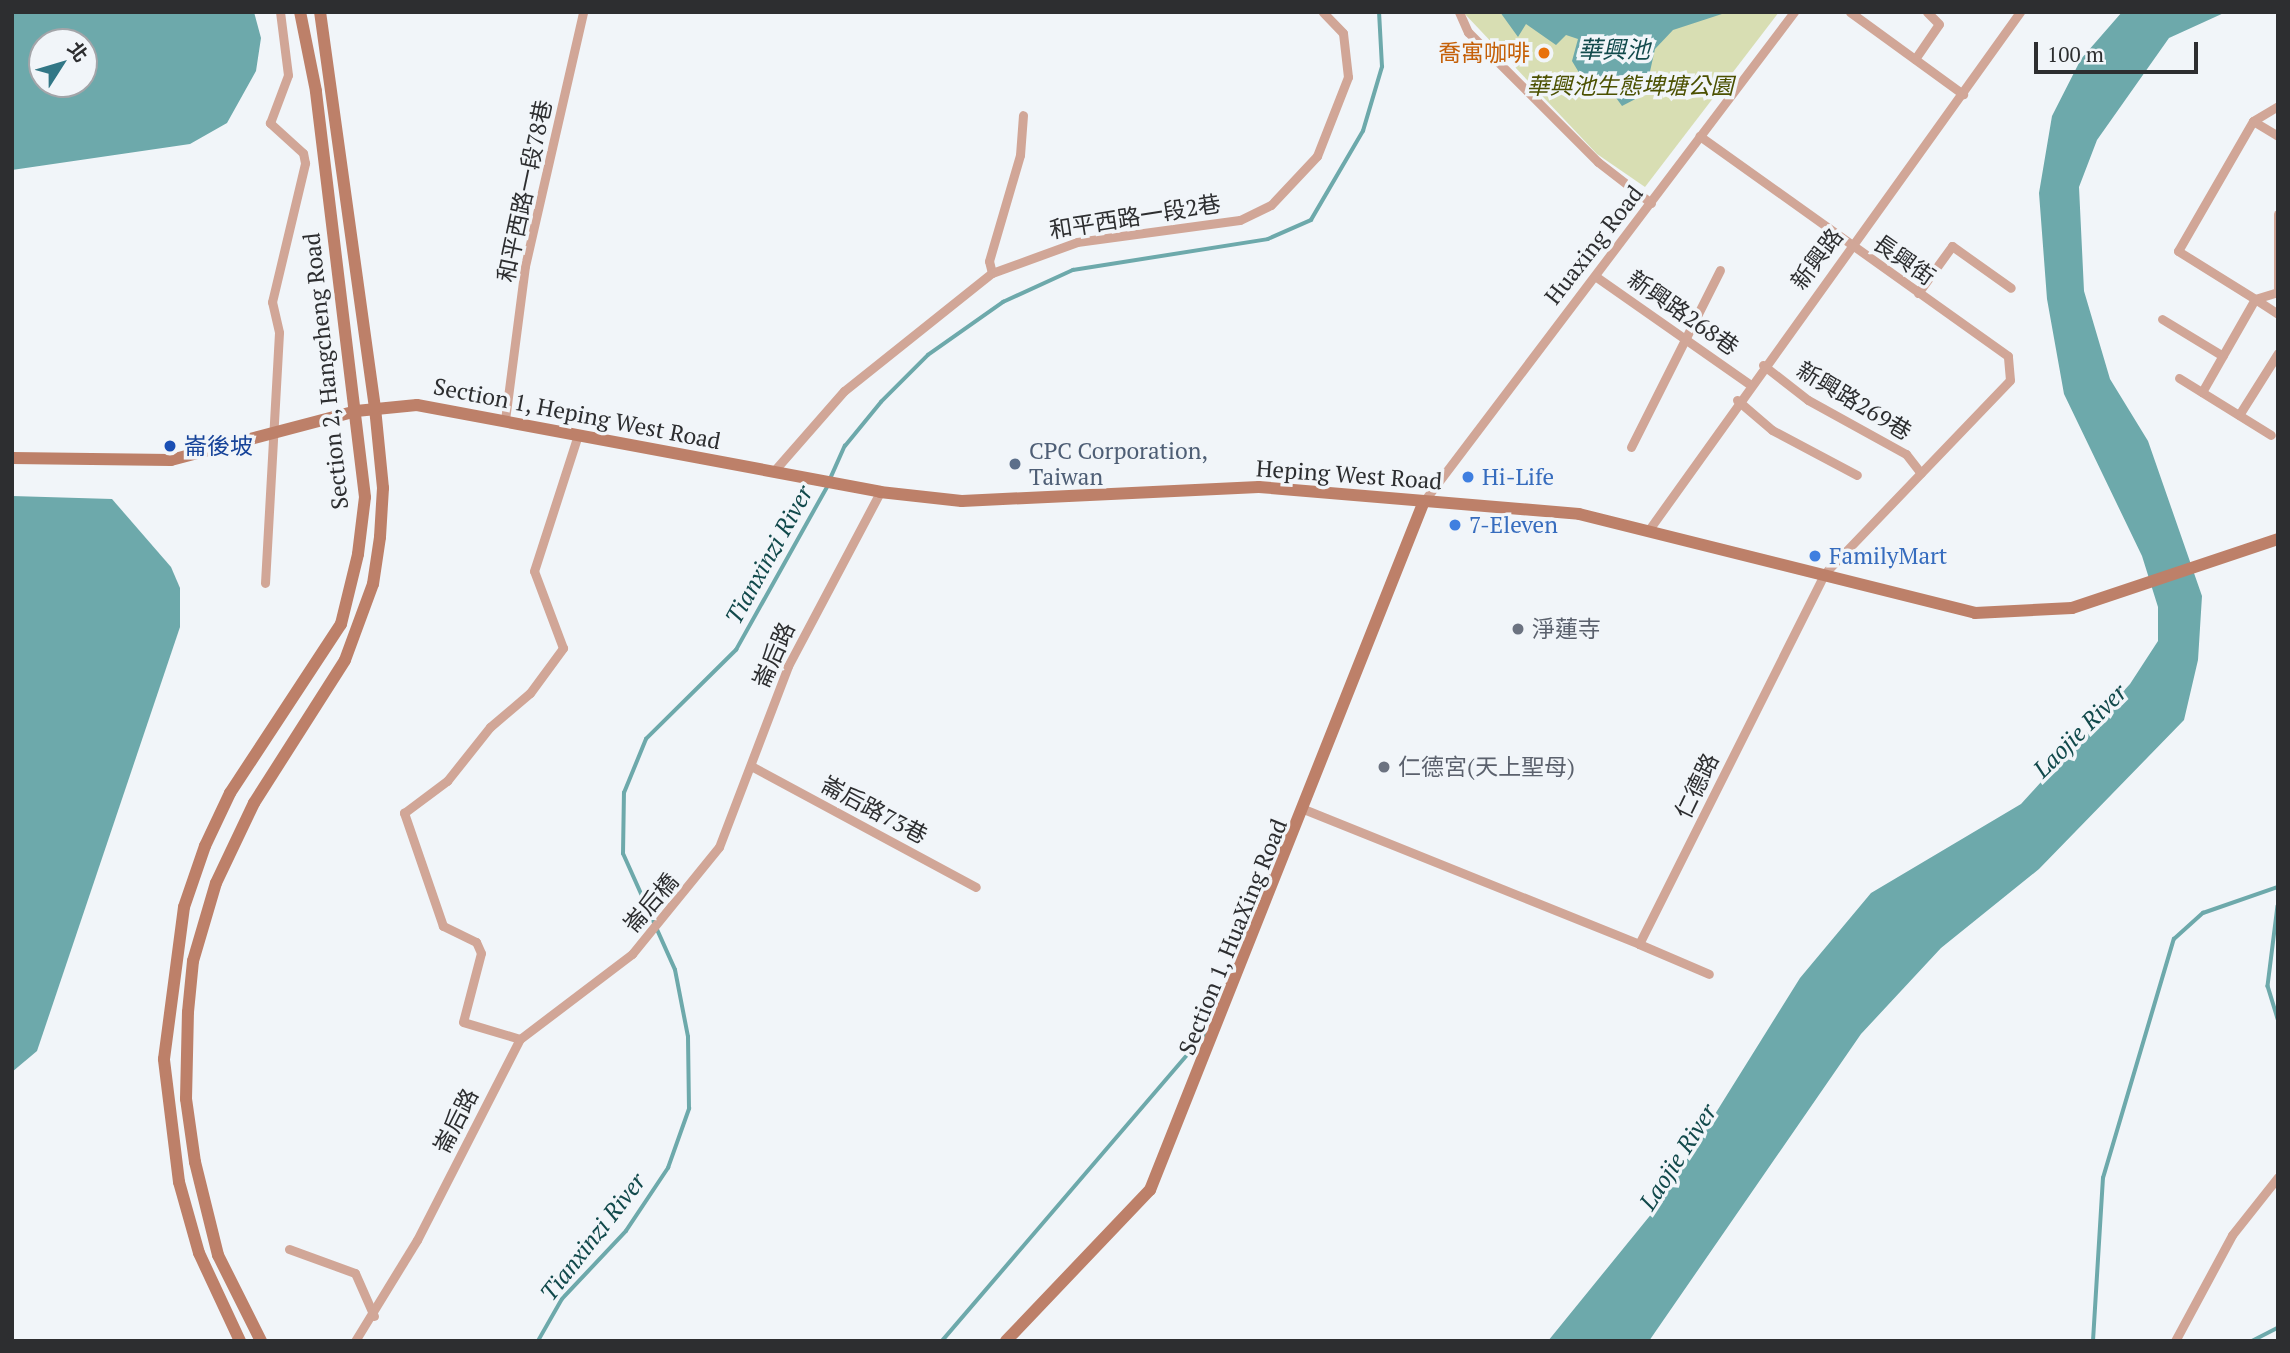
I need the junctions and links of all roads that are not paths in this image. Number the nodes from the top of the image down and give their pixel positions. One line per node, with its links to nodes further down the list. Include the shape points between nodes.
1 (280, 12): 43 (street, via 288,75 271,123 305,163 272,302 279,332)
2 (300, 12): 40 (street, Section 2, Hangcheng Road)
3 (320, 12): 39 (street, Section 2, Hangcheng Road)
4 (583, 12): 42 (street, 和平西路一段78巷, via 525,266)
5 (1323, 12): 22 (street, 和平西路一段2巷, via 1343,33 1348,77 1317,156 1271,205 1240,220 1077,242)
6 (1459, 12): 18 (street, via 1468,32 1598,162)
7 (1794, 12): 16 (street, Huaxing Road)
8 (1850, 12): 11 (street)
9 (1927, 12): 11 (street, via 1939,24)
10 (2020, 12): 12 (street, 新興路)
11 (1915, 59): 12 (street)
12 (1963, 94): 20 (street, 新興路)
13 (2278, 106): 15 (street)
14 (1023, 115): 22 (street, via 1020,155 989,261)
15 (2253, 121): 17 (street); 27 (street, via 2178,251)
16 (1700, 136): 18 (street, Huaxing Road); 20 (street, 長興街)
17 (2278, 136)
18 (1651, 203): 23 (street, Huaxing Road)
19 (2278, 214): 25 (street)
20 (1851, 246): 26 (street, 長興街); 33 (street, 新興路)
21 (1720, 270): 30 (street)
22 (992, 272): 48 (street, 和平西路一段2巷, via 844,391)
23 (1595, 276): 30 (street, 新興路268巷); 53 (street, Huaxing Road)
24 (2011, 288): 26 (street, via 1952,246)
25 (2278, 290): 27 (street)
26 (1918, 293): 34 (street, 長興街, via 2008,356)
27 (2255, 299): 28 (street); 32 (street)
28 (2278, 314)
29 (2162, 319): 32 (street)
30 (1685, 338): 36 (street, 新興路268巷); 46 (street)
31 (2278, 353): 41 (street)
32 (2223, 356): 37 (street)
33 (1763, 365): 36 (street, 新興路); 49 (street, 新興路269巷, via 1808,400 1906,454)
34 (2012, 369): 49 (street, 仁德路, via 2010,380)
35 (2179, 378): 37 (street)
36 (1748, 383): 38 (street, 新興路)
37 (2202, 392): 41 (street)
38 (1737, 400): 50 (street, via 1772,430); 54 (street, 新興路)
39 (375, 408): 40 (street, Section 1, Heping West Road); 42 (street, Section 1, Heping West Road, via 417,405); 70 (street, Section 2, Hangcheng Road, via 383,488 373,584 360,628 235,840 204,917 192,974 186,1099 195,1162 218,1255)
40 (356, 411): 43 (street, Section 1, Heping West Road); 69 (street, Section 2, Hangcheng Road, via 365,497 341,624 225,804 184,907 172,975 164,1059 170,1132 199,1253)
41 (2239, 415): 45 (street)
42 (505, 420): 44 (street, Section 1, Heping West Road)
43 (269, 434): 47 (street, Section 1, Heping West Road, via 139,463); 57 (street)
44 (578, 435): 48 (street, Section 1, Heping West Road); 65 (street, via 534,571 563,648 447,781 404,813 443,926 476,942 481,953 463,1022)
45 (2271, 435)
46 (1631, 447)
47 (12, 458)
48 (773, 472): 51 (street, Section 1, Heping West Road)
49 (1921, 473): 56 (street, 仁德路)
50 (1857, 475)
51 (855, 487): 52 (street, Heping West Road)
52 (880, 492): 53 (street, Heping West Road, via 1028,501 1259,487); 58 (street, 崙后路, via 788,666)
53 (1424, 501): 54 (street, Heping West Road, via 1579,514); 59 (street, Section 1, HuaXing Road)
54 (1648, 531): 56 (street, Heping West Road)
55 (2278, 539): 56 (street, Heping West Road, via 2120,593 2036,614 1975,613)
56 (1825, 573): 62 (street, 仁德路)
57 (265, 583)
58 (753, 767): 60 (street, 崙后路); 61 (street, 崙后路73巷)
59 (1306, 810): 62 (street); 72 (street, Section 1, HuaXing Road, via 1150,1190)
60 (699, 877): 63 (street, 崙后橋)
61 (976, 887)
62 (1639, 944): 64 (street)
63 (632, 954): 65 (street, 崙后路)
64 (1709, 975)
65 (520, 1040): 68 (street, 崙后路)
66 (2278, 1177): 73 (street, via 2232,1236)
67 (289, 1250): 68 (street, via 355,1273)
68 (374, 1316): 71 (street, 崙后路)
69 (240, 1341)
70 (261, 1341)
71 (355, 1341)
72 (1006, 1341)
73 (2175, 1341)

